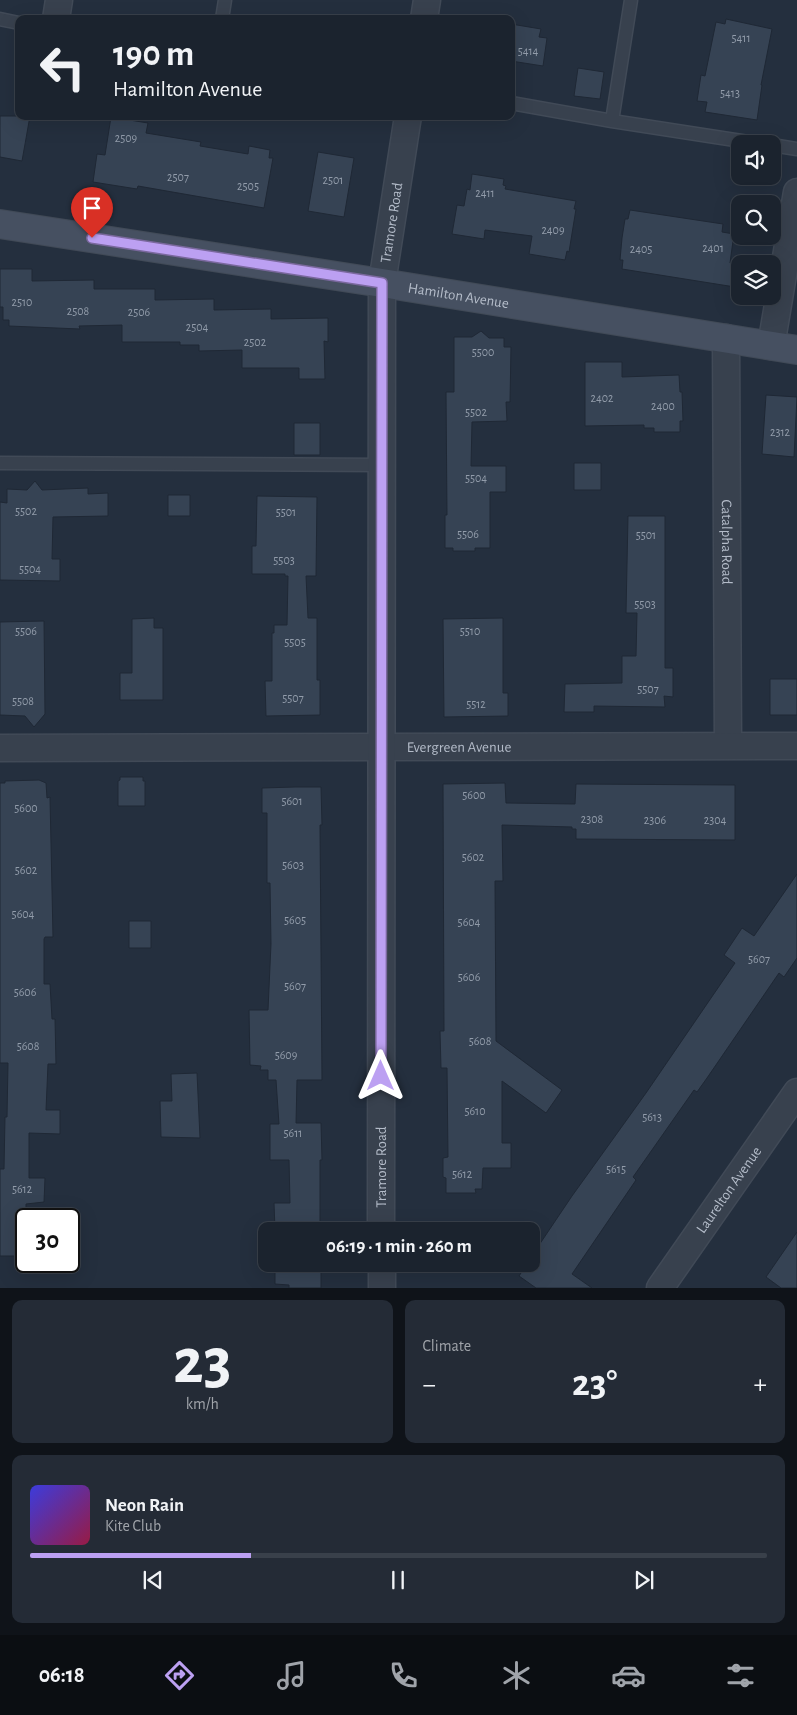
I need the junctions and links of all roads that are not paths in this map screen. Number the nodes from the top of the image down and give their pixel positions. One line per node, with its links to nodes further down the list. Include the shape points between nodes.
1 (59, 0): 5 (street)
2 (225, 0): 6 (lane)
3 (427, 0): 7 (street)
4 (631, 0): 12 (lane)
5 (57, 15)
6 (223, 15)
7 (425, 15)
8 (0, 20): 9 (lane)
9 (15, 22)
10 (515, 104): 12 (lane)
11 (407, 120): 18 (street, Tramore Road)
12 (612, 121): 13 (lane)
13 (731, 139)
14 (781, 147): 15 (lane)
15 (797, 149)
16 (797, 192): 20 (street)
17 (0, 224): 18 (street, Hamilton Avenue)
18 (382, 283): 19 (street, Hamilton Avenue); 23 (street, Tramore Road)
19 (726, 338): 20 (street, Hamilton Avenue); 24 (street, Catalpha Road)
20 (770, 346): 21 (street, Hamilton Avenue)
21 (797, 350)
22 (0, 463): 23 (lane)
23 (382, 465): 26 (street, Tramore Road)
24 (728, 745): 25 (street, Evergreen Avenue); 26 (street, Evergreen Avenue)
25 (797, 746)
26 (381, 747): 27 (street, Evergreen Avenue); 29 (street, Tramore Road)
27 (0, 748)
28 (797, 1092): 32 (street, Laurelton Avenue)
29 (382, 1222)
30 (382, 1272): 31 (street)
31 (382, 1288)
32 (660, 1288)

